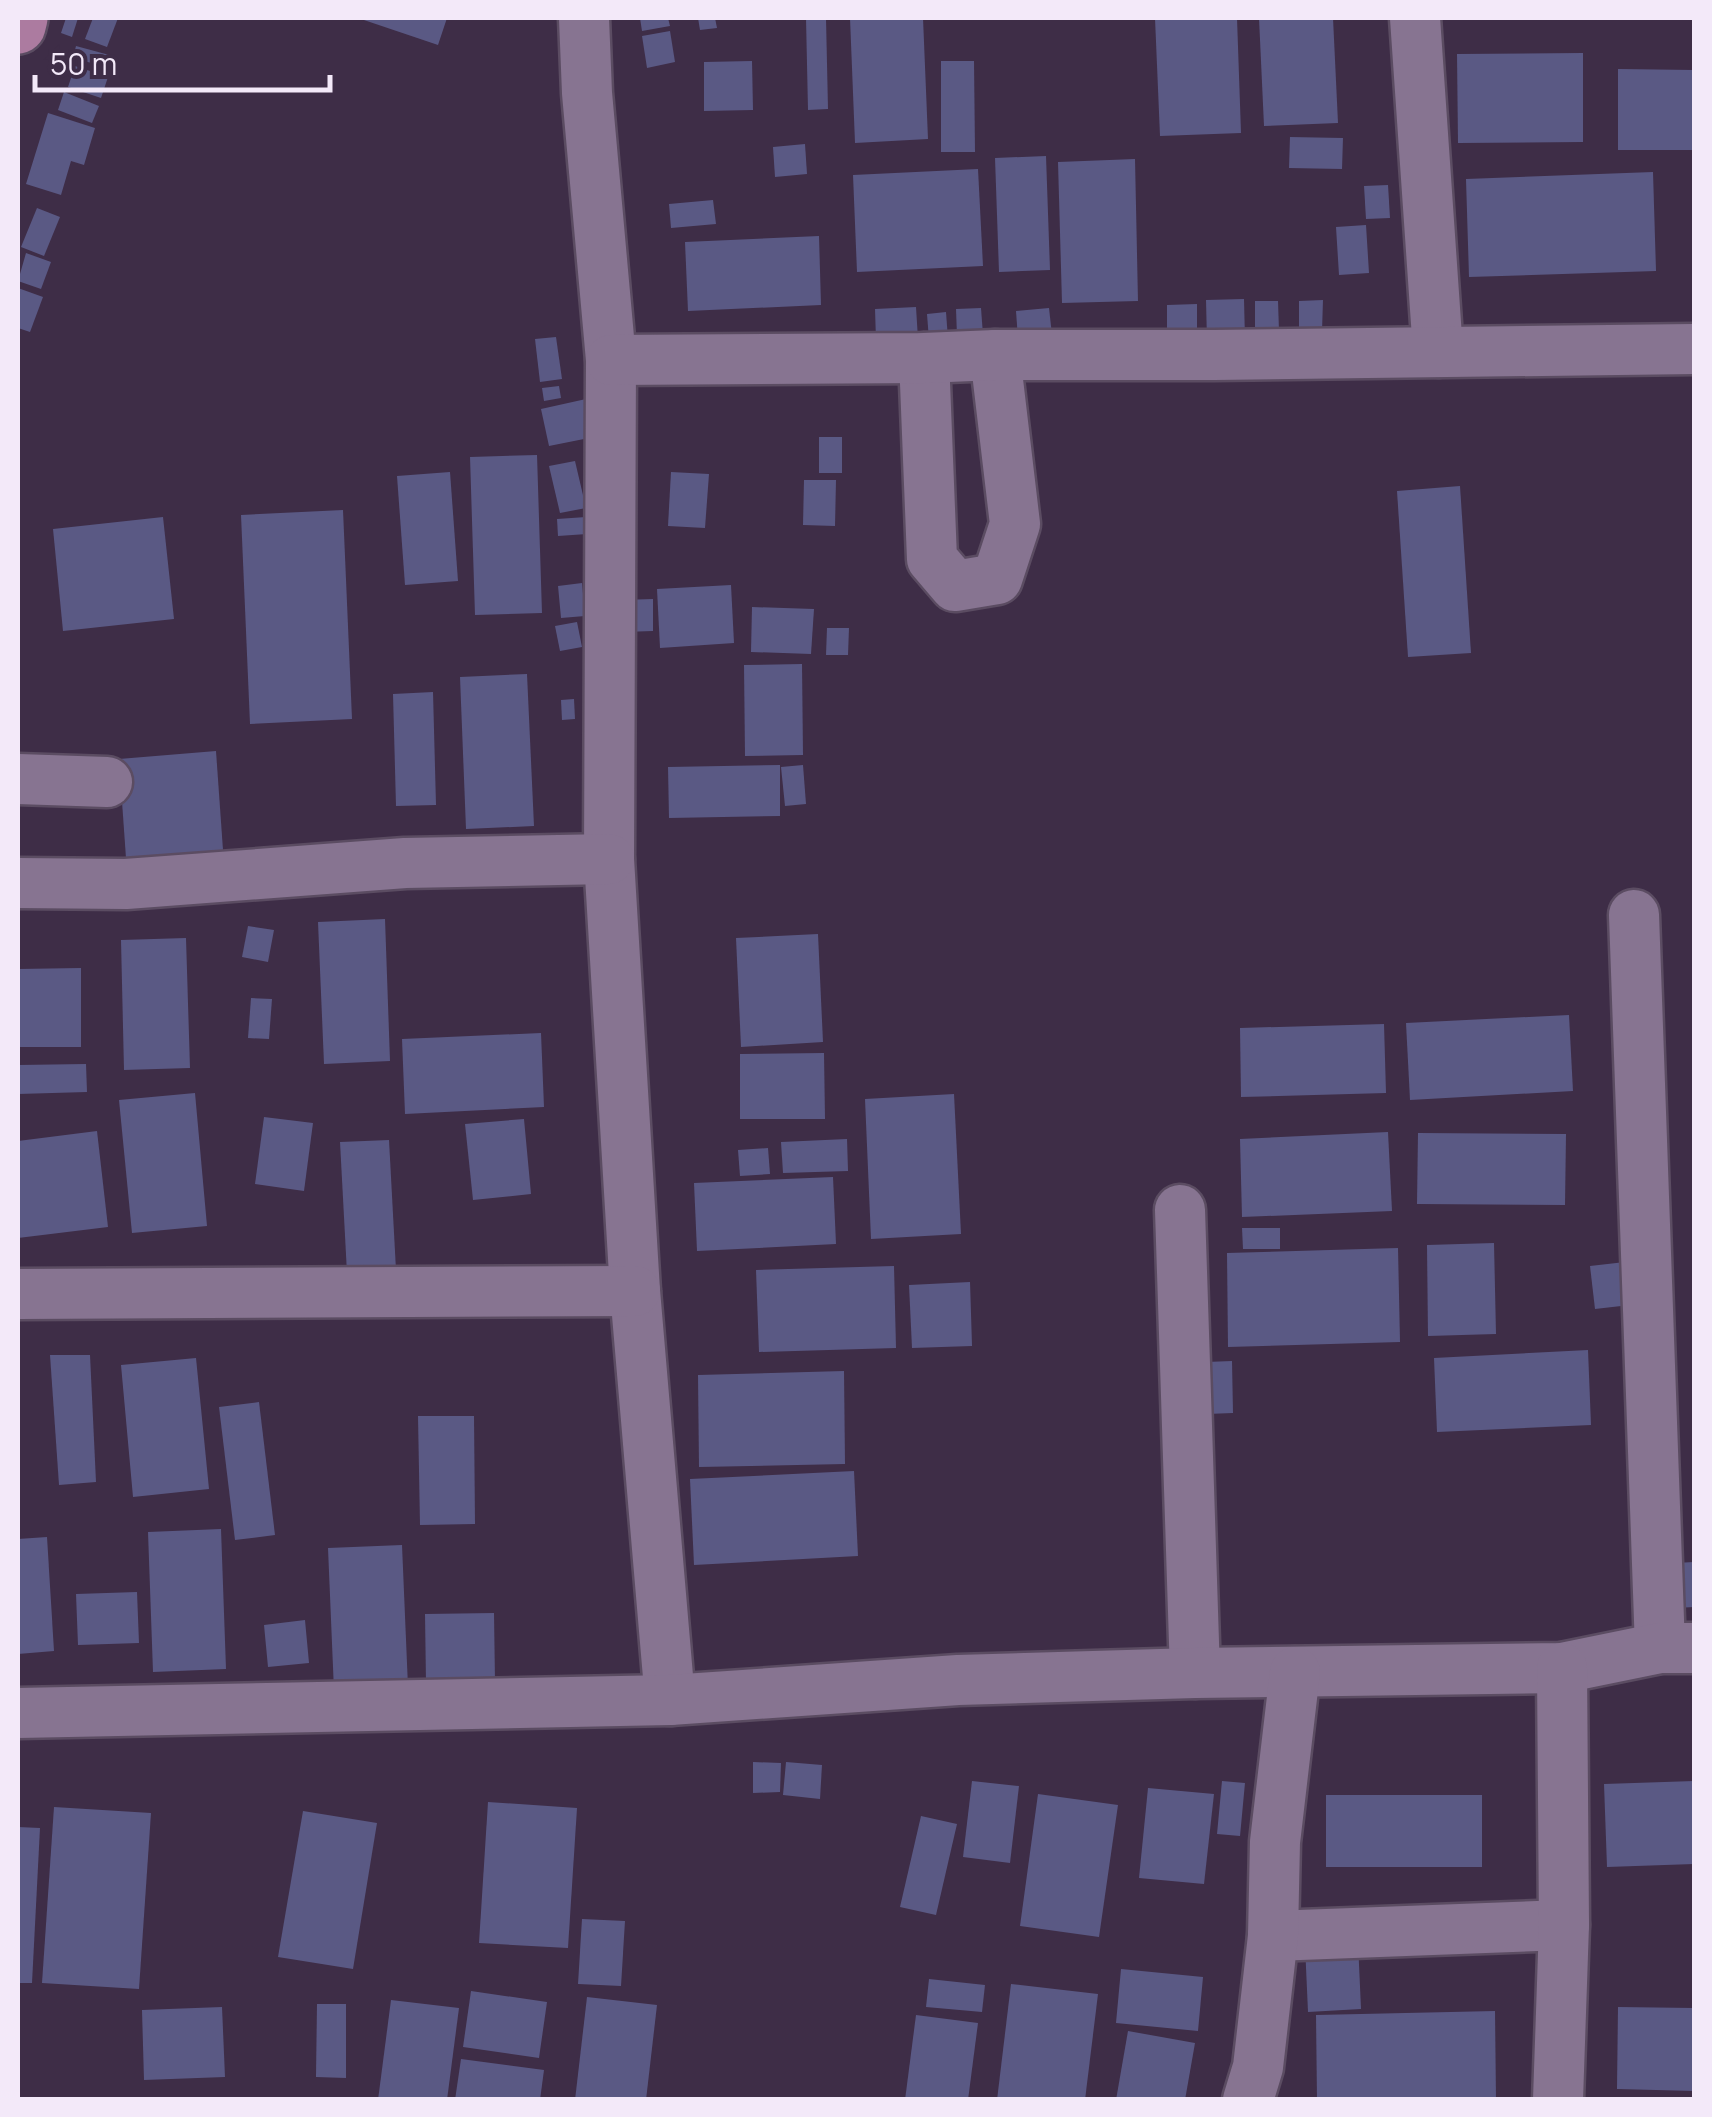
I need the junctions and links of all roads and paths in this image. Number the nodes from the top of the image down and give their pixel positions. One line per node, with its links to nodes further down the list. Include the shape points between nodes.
1 (20, 18): 4 (main road)
2 (584, 18): 9 (street)
3 (1415, 18): 6 (street)
4 (18, 26)
5 (1694, 348): 6 (street)
6 (1438, 352): 7 (street)
7 (995, 355): 8 (street); 8 (street, via 1016,524 997,579 955,586 932,559)
8 (924, 358): 9 (street)
9 (610, 360): 12 (street)
10 (18, 779): 11 (street)
11 (107, 782)
12 (608, 859): 13 (street, via 405,863 126,884); 16 (street)
13 (18, 883)
14 (1634, 915): 18 (street)
15 (1180, 1210): 21 (street)
16 (635, 1291): 17 (street); 22 (street)
17 (18, 1294)
18 (1677, 1648): 19 (street)
19 (1562, 1668): 20 (street); 24 (street)
20 (1295, 1672): 21 (street); 25 (street, via 1275,1842)
21 (1195, 1673): 22 (street, via 958,1680)
22 (670, 1700): 23 (street)
23 (18, 1713)
24 (1564, 1924): 25 (street); 27 (street)
25 (1274, 1936): 26 (street)
26 (1248, 2100)
27 (1558, 2100)

